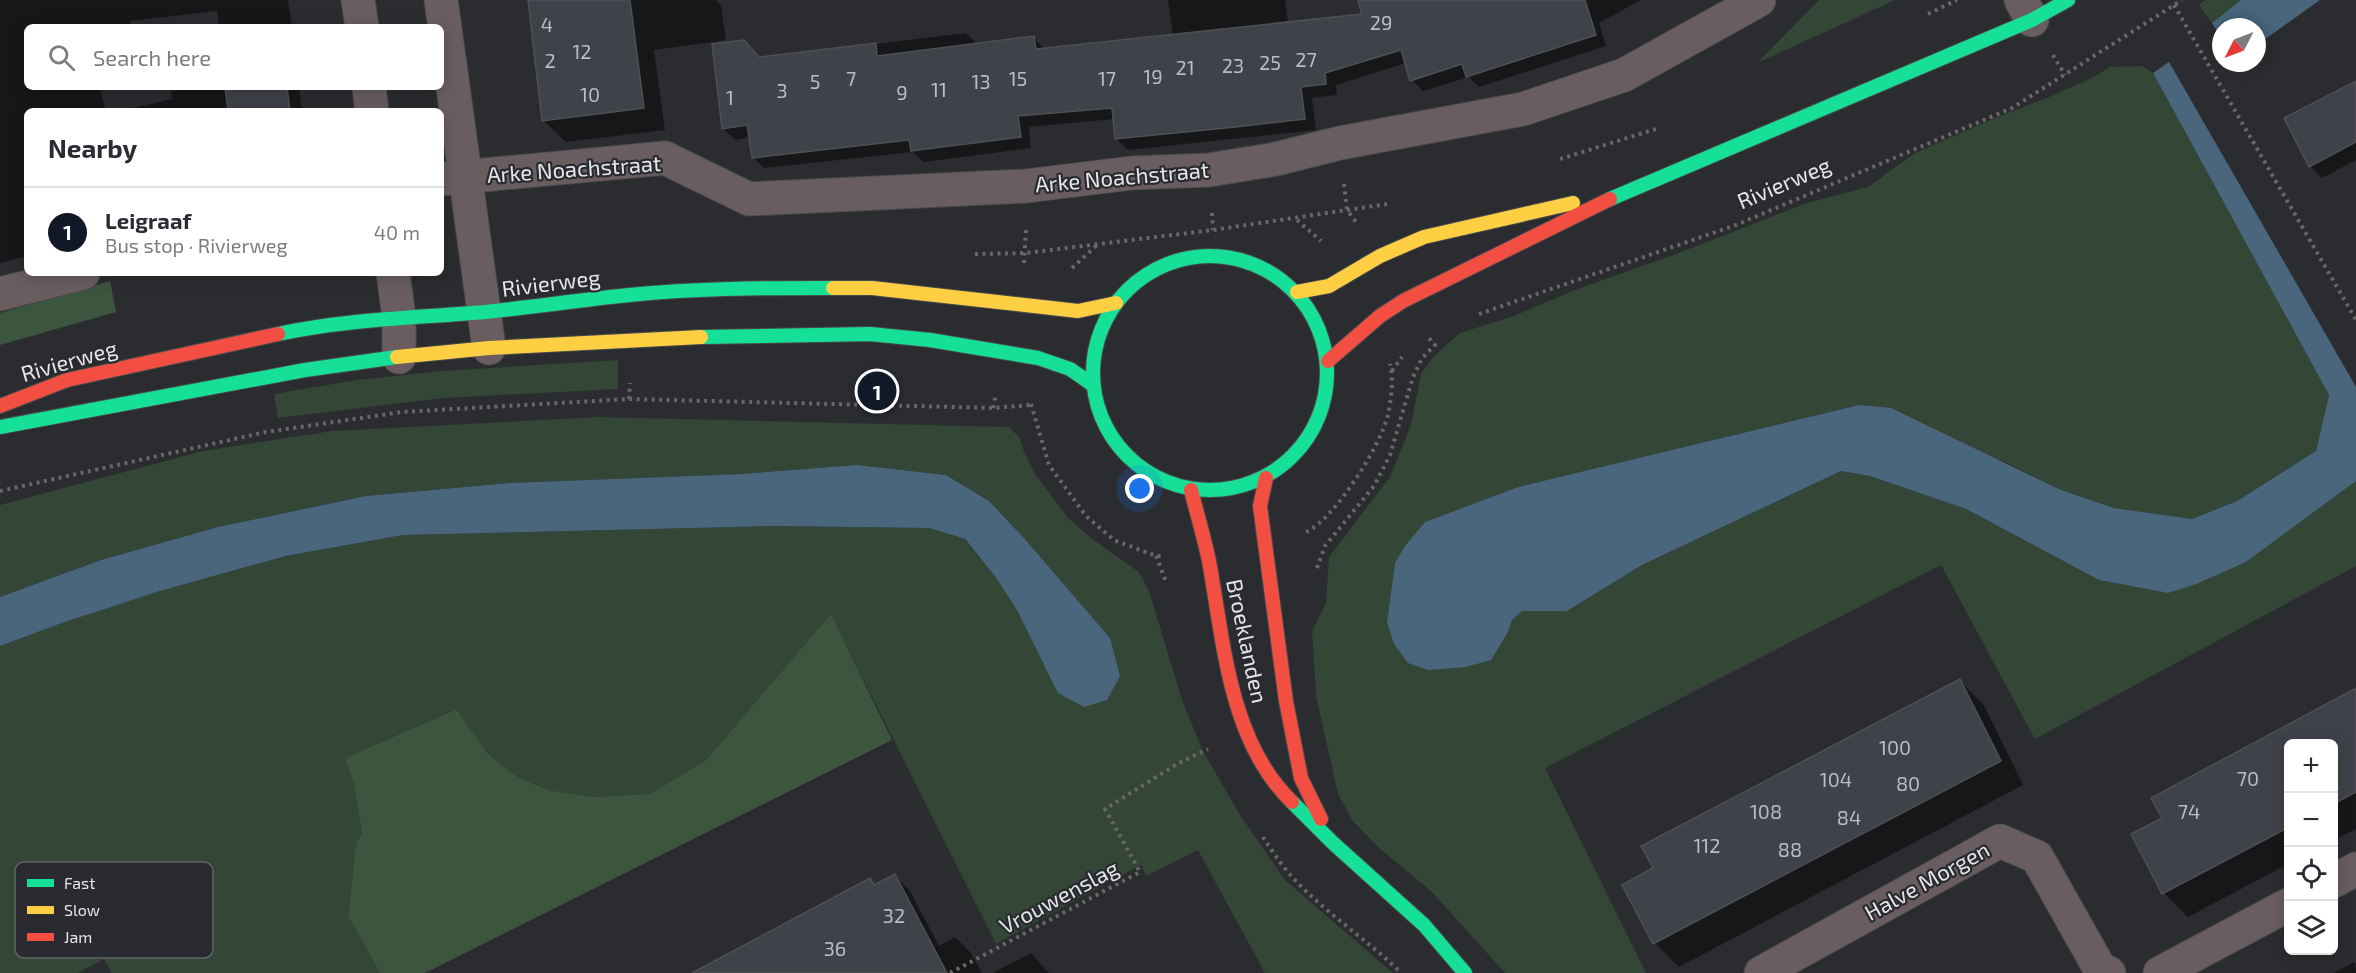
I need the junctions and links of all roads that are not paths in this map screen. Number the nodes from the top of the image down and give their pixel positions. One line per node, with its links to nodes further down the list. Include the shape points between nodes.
1 (358, 0): 6 (street)
2 (441, 0): 7 (street)
3 (1759, 0): 11 (street, Arke Noachstraat, via 1624,75 1523,109 1209,170 1132,173 1026,186 749,199 665,158)
4 (2068, 0): 5 (street)
5 (2027, 10): 12 (street)
6 (362, 24)
7 (443, 24)
8 (444, 44): 11 (street)
9 (369, 90): 10 (street)
10 (372, 108)
11 (453, 178): 18 (street)
12 (1633, 188): 15 (street, via 1424,237 1329,285); 22 (street, via 1403,301)
13 (71, 276): 16 (street)
14 (393, 276): 19 (street)
15 (1297, 292): 17 (street, via 1263,268 1224,256 1196,256 1143,276); 22 (street, via 1318,324)
16 (0, 294)
17 (1116, 303): 18 (street, Rivierweg, via 1078,311 872,288 739,288 631,295); 23 (street, via 1094,349)
18 (484, 312): 19 (street, Rivierweg); 20 (street)
19 (399, 317): 21 (street); 24 (street, Rivierweg, via 245,339 67,380)
20 (489, 348): 21 (street); 23 (street, via 749,335 870,334 930,339 1038,358 1070,369)
21 (399, 357): 25 (street, via 305,370)
22 (1328, 361): 26 (street, via 1322,411 1300,451)
23 (1093, 385): 27 (street, via 1096,406 1125,456 1166,483)
24 (0, 406)
25 (0, 427)
26 (1266, 478): 27 (street, via 1232,490); 28 (street, Broeklanden, via 1260,506 1286,701 1301,778)
27 (1191, 490): 28 (street, Broeklanden, via 1232,689 1250,741 1276,788)
28 (1333, 843): 32 (street, Broeklanden, via 1424,925)
29 (2356, 869): 30 (street)
30 (2338, 879)
31 (2284, 908): 35 (street)
32 (1465, 973)
33 (1761, 973): 34 (street, Halve Morgen, via 2000,840 2037,857 2100,969)
34 (2109, 973)
35 (2160, 973)

